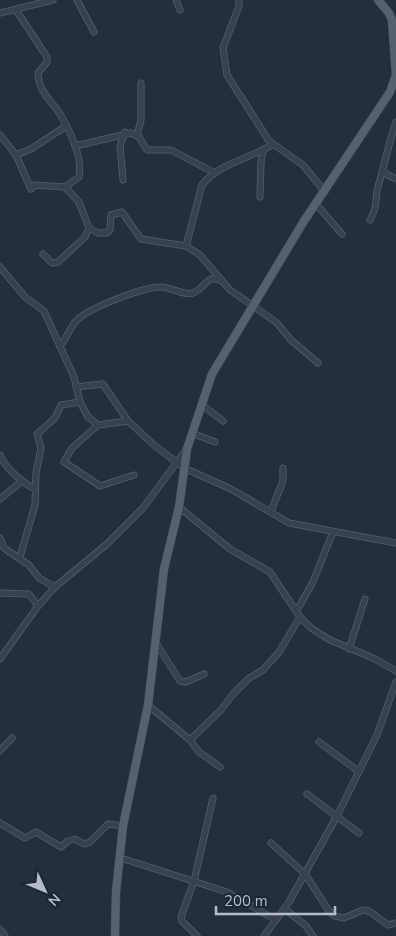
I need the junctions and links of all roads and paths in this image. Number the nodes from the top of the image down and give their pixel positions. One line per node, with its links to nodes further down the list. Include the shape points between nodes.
1 (53, 0): 6 (street)
2 (77, 0): 10 (street)
3 (176, 0): 7 (street)
4 (239, 0): 19 (street, via 223,48 227,75)
5 (378, 0): 9 (main road)
6 (16, 10): 8 (street); 15 (street, via 47,57 38,73 40,87)
7 (180, 10)
8 (0, 13)
9 (394, 20): 11 (main road)
10 (94, 32)
11 (396, 63): 13 (main road)
12 (141, 83): 18 (street, via 141,120)
13 (393, 94): 28 (main road)
14 (396, 122): 24 (street)
15 (66, 126): 20 (street); 22 (street)
16 (125, 132): 18 (street); 20 (street); 26 (street, via 120,146)
17 (0, 135): 22 (street)
18 (137, 135): 23 (street, via 147,150 171,150)
19 (272, 145): 21 (street); 28 (street, via 303,166)
20 (75, 146): 27 (street, via 79,177)
21 (263, 150): 23 (street); 29 (street)
22 (16, 155): 27 (street, via 31,189 35,185)
23 (213, 172): 34 (street, via 202,185)
24 (384, 173): 25 (street); 31 (street, via 379,183 376,211)
25 (396, 179)
26 (123, 180)
27 (65, 187): 32 (street, via 79,202)
28 (325, 192): 30 (main road)
29 (260, 197)
30 (316, 204): 33 (street); 38 (main road)
31 (370, 220)
32 (89, 228): 34 (street, via 107,233 111,215 122,212 141,239); 35 (street, via 58,262 52,263)
33 (342, 234)
34 (186, 246): 37 (street, via 200,255)
35 (43, 254)
36 (0, 267): 39 (street, via 25,297 44,311)
37 (223, 282): 38 (street); 39 (street, via 216,278 208,279 191,293 161,286 92,308 76,320)
38 (253, 305): 40 (street, via 276,322); 43 (main road, via 212,374)
39 (60, 346): 41 (street)
40 (318, 363)
41 (76, 387): 42 (street); 44 (street, via 103,384)
42 (80, 402): 46 (street, via 88,417); 54 (street, via 61,405 55,418 37,434 41,448)
43 (201, 404): 45 (street); 47 (main road)
44 (128, 421): 46 (street); 50 (street)
45 (224, 421)
46 (98, 425): 52 (street, via 66,456 66,465 100,486)
47 (192, 432): 48 (street); 50 (main road)
48 (215, 442)
49 (0, 454): 53 (street)
50 (181, 465): 56 (main road); 57 (street); 62 (street, via 108,544)
51 (283, 468): 57 (street, via 283,481)
52 (134, 475)
53 (22, 481): 54 (street); 55 (street)
54 (35, 490): 61 (street, via 35,505)
55 (0, 499)
56 (179, 506): 66 (street, via 230,550 270,572); 68 (main road, via 164,569)
57 (270, 511): 58 (street, via 294,525)
58 (333, 532): 60 (street); 66 (street, via 312,584)
59 (0, 538): 61 (street, via 4,548)
60 (396, 543)
61 (20, 557): 62 (street, via 39,578)
62 (55, 587): 65 (street)
63 (0, 593): 65 (street, via 29,594)
64 (365, 599): 69 (street)
65 (38, 606): 70 (street)
66 (297, 610): 67 (street)
67 (300, 617): 69 (street); 76 (street, via 279,652 263,670 237,690)
68 (154, 641): 72 (street, via 180,681 186,682); 74 (main road)
69 (348, 649): 71 (street)
70 (0, 659)
71 (396, 671)
72 (204, 674)
73 (396, 682): 80 (street)
74 (148, 705): 76 (street); 85 (main road)
75 (12, 738): 78 (street)
76 (190, 740): 79 (street, via 199,752)
77 (319, 742): 80 (street)
78 (0, 751)
79 (220, 767)
80 (358, 771): 83 (street)
81 (307, 794): 83 (street)
82 (213, 798): 90 (street)
83 (337, 816): 86 (street); 89 (street)
84 (0, 823): 85 (street, via 25,838 36,832 61,847 75,839 84,844 90,842 108,824)
85 (123, 826): 88 (main road)
86 (359, 833)
87 (271, 843): 89 (street)
88 (121, 858): 90 (street); 96 (main road, via 116,892)
89 (304, 874): 91 (street); 93 (street, via 328,911 335,916 344,918 363,910 388,925)
90 (194, 882): 92 (street, via 227,892); 97 (street, via 182,920)
91 (285, 909): 92 (street); 99 (street)
92 (276, 920): 98 (street)
93 (396, 923)
94 (0, 929): 95 (street)
95 (5, 936)
96 (116, 936)
97 (197, 936)
98 (264, 936)
99 (313, 936)

